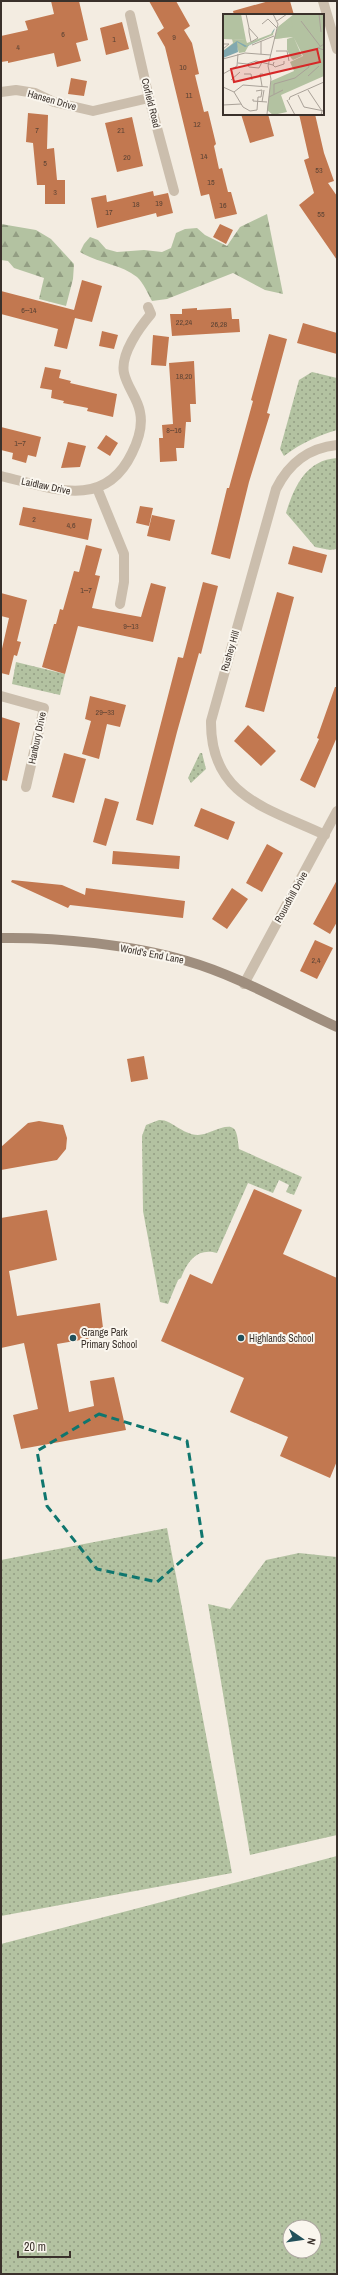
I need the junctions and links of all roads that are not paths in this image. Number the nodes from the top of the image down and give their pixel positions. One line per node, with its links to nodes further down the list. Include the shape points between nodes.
1 (323, 1): 3 (street)
2 (130, 15): 5 (street, Corfield Road)
3 (337, 49)
4 (1, 92): 5 (street, Hansen Drive, via 16,90 36,93 54,102 93,111)
5 (149, 98): 6 (street, Corfield Road)
6 (174, 191)
7 (148, 307): 10 (street, Laidlaw Drive, via 151,314 131,343 124,372 140,412 138,440 121,472)
8 (337, 445): 15 (street, Rushey Hill, via 312,450 300,458 284,474 276,489 211,721 213,751 222,772 231,784 248,798)
9 (1, 476): 10 (street, Laidlaw Drive, via 63,491)
10 (96, 488): 11 (street, via 124,554 124,582)
11 (120, 604)
12 (1, 696): 13 (street, Hanbury Drive, via 44,708)
13 (26, 787)
14 (337, 811): 15 (street, Roundhill Drive)
15 (325, 835): 17 (street, Roundhill Drive)
16 (1, 938): 17 (street, World's End Lane, via 83,942 162,954 188,961)
17 (244, 984): 18 (street, World's End Lane)
18 (337, 1027)

